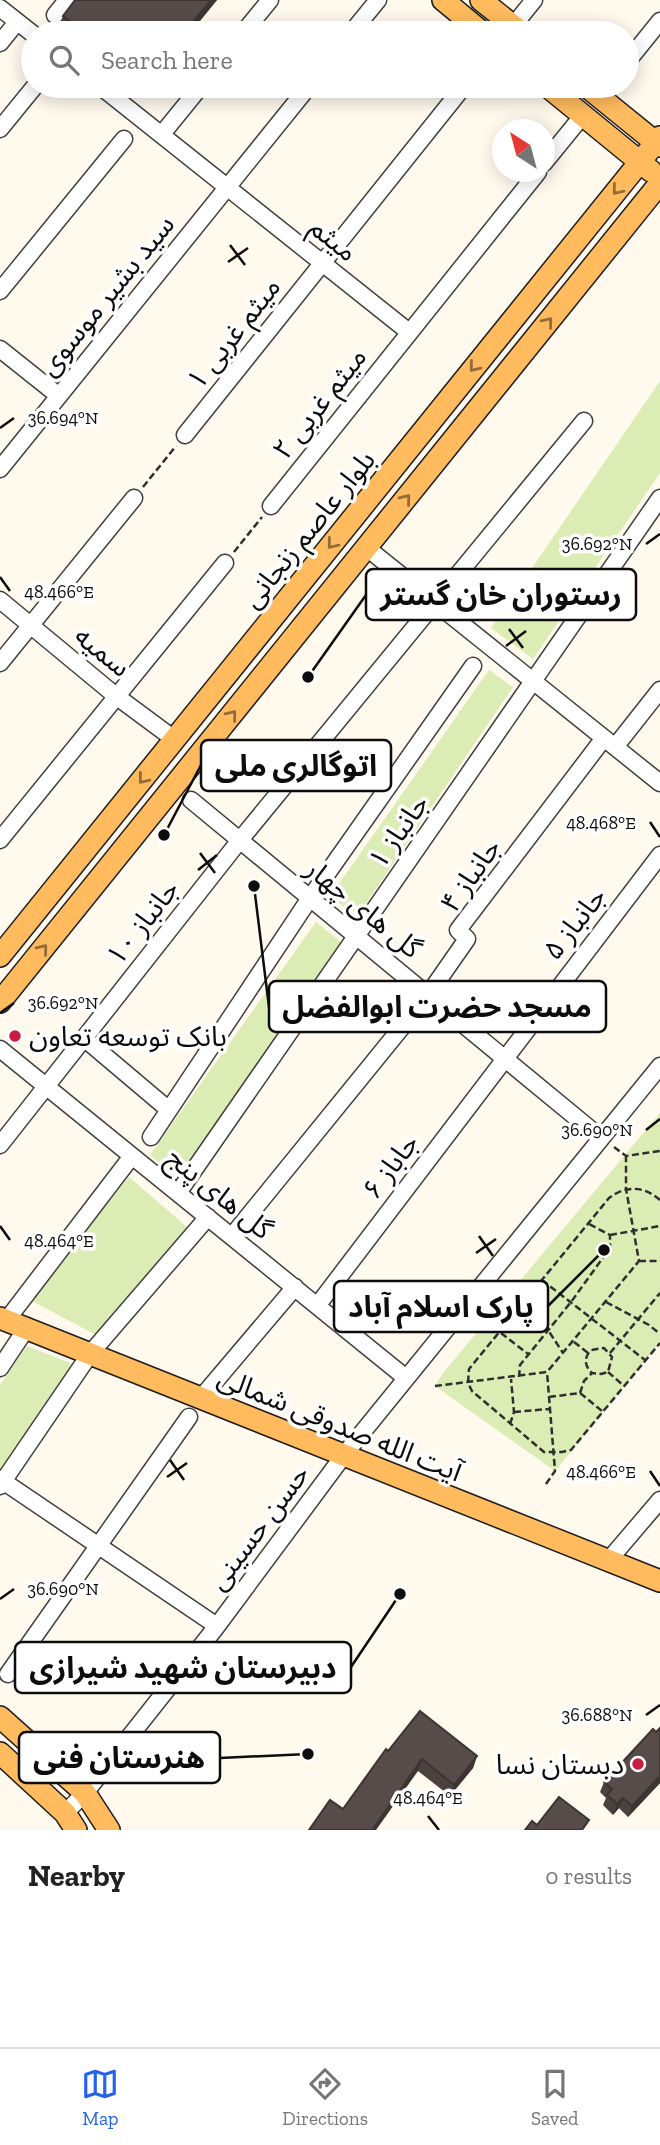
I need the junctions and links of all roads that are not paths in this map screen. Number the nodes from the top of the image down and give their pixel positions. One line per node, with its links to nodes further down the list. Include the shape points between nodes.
1 (66, 0): 8 (street)
2 (270, 0): 9 (street)
3 (378, 0): 10 (street)
4 (443, 0): 11 (main road)
5 (481, 0): 12 (main road)
6 (534, 0): 13 (street)
7 (0, 8): 15 (street)
8 (55, 15)
9 (253, 21)
10 (361, 21)
11 (468, 21)
12 (506, 21)
13 (522, 21)
14 (660, 21): 18 (street)
15 (18, 22): 16 (street); 17 (street)
16 (21, 24)
17 (0, 43)
18 (639, 47)
19 (25, 98): 27 (street)
20 (116, 98): 28 (street)
21 (191, 98): 28 (street)
22 (299, 98): 35 (street, سید بشیر موسوی)
23 (454, 98): 36 (street, میثم غربی ۱)
24 (562, 98): 26 (main road)
25 (608, 98): 30 (main road)
26 (583, 115): 31 (street); 32 (main road)
27 (0, 129)
28 (162, 134): 35 (street)
29 (124, 139): 37 (street)
30 (658, 142): 32 (main road, بلوار عاصم زنجانی)
31 (555, 149)
32 (640, 162): 33 (main road); 57 (main road, بلوار عاصم زنجانی, one-way to 57)
33 (660, 181): 47 (main road, بلوار عاصم زنجانی, one-way to 33)
34 (529, 182): 38 (street, میثم غربی ۲)
35 (227, 187): 36 (street, میثم); 40 (street, سید بشیر موسوی)
36 (322, 263): 38 (street, میثم); 42 (street, میثم غربی ۱)
37 (0, 291)
38 (409, 332): 46 (street, میثم غربی ۲)
39 (0, 349): 40 (street)
40 (59, 396): 43 (street, سید بشیر موسوی)
41 (583, 421): 50 (street, جانباز ۱۰)
42 (185, 435)
43 (0, 469)
44 (134, 498): 51 (street)
45 (660, 498): 54 (street, جانباز ۱)
46 (271, 506)
47 (367, 548): 50 (street); 68 (main road, بلوار عاصم زنجانی, one-way to 47)
48 (225, 563): 56 (street)
49 (0, 600): 51 (street, سمیه)
50 (434, 602): 54 (street); 62 (street, جانباز ۱۰)
51 (30, 625): 52 (street); 56 (street, سمیه)
52 (0, 663)
53 (473, 666): 64 (street)
54 (534, 682): 58 (street); 65 (street, جانباز ۱)
55 (660, 690): 58 (street)
56 (116, 696): 57 (street, سمیه); 61 (street)
57 (174, 739): 66 (main road, بلوار عاصم زنجانی, one-way to 66)
58 (609, 743): 59 (street); 67 (street, جانباز ۴, via 458,930 467,939)
59 (660, 783)
60 (191, 800): 62 (street, گل های چهار)
61 (0, 840)
62 (240, 840): 64 (street, گل های چهار); 69 (street, جانباز ۱۰)
63 (660, 855): 71 (street, جانباز ۵)
64 (310, 898): 65 (street, گل های چهار); 74 (street)
65 (356, 936): 67 (street, گل های چهار); 79 (street, جانباز ۱)
66 (0, 956)
67 (428, 995): 71 (street, گل های چهار); 81 (street, جانباز ۴)
68 (0, 1002)
69 (85, 1039): 73 (street, جانباز ۱۰); 74 (street)
70 (0, 1049): 73 (street, گل های پنج)
71 (504, 1058): 76 (street, گل های چهار); 83 (street, جاباز ۶)
72 (660, 1066): 76 (street, حسن حسینی)
73 (47, 1087): 77 (street, جانباز ۱۰); 78 (street, گل های پنج)
74 (169, 1110): 75 (street)
75 (151, 1137)
76 (601, 1138): 87 (street, حسن حسینی)
77 (0, 1145)
78 (132, 1156): 79 (street, گل های پنج); 84 (street)
79 (178, 1193): 80 (street, گل های پنج)
80 (208, 1217): 81 (street, گل های پنج); 85 (street)
81 (232, 1236): 82 (street, گل های پنج)
82 (295, 1287): 83 (street, گل های پنج); 88 (street)
83 (317, 1306): 87 (street, گل های پنج)
84 (11, 1323): 85 (main road, آیت الله صدوقی شمالی); 86 (street)
85 (90, 1354): 88 (main road, آیت الله صدوقی شمالی); 91 (street)
86 (0, 1368)
87 (406, 1378): 90 (street, حسن حسینی)
88 (201, 1398): 90 (main road, آیت الله صدوقی شمالی)
89 (189, 1417): 93 (street)
90 (344, 1455): 94 (main road, آیت الله صدوقی شمالی); 96 (street, حسن حسینی)
91 (1, 1482): 93 (street)
92 (660, 1500): 94 (street)
93 (97, 1545): 96 (street); 97 (street)
94 (608, 1561): 95 (main road, آیت الله صدوقی شمالی)
95 (660, 1581)
96 (217, 1626): 100 (street, حسن حسینی)
97 (8, 1674)
98 (0, 1717): 100 (main road)
99 (0, 1753): 101 (main road)
100 (85, 1793): 101 (street, حسن حسینی); 102 (main road)
101 (71, 1821)
102 (109, 1830)

